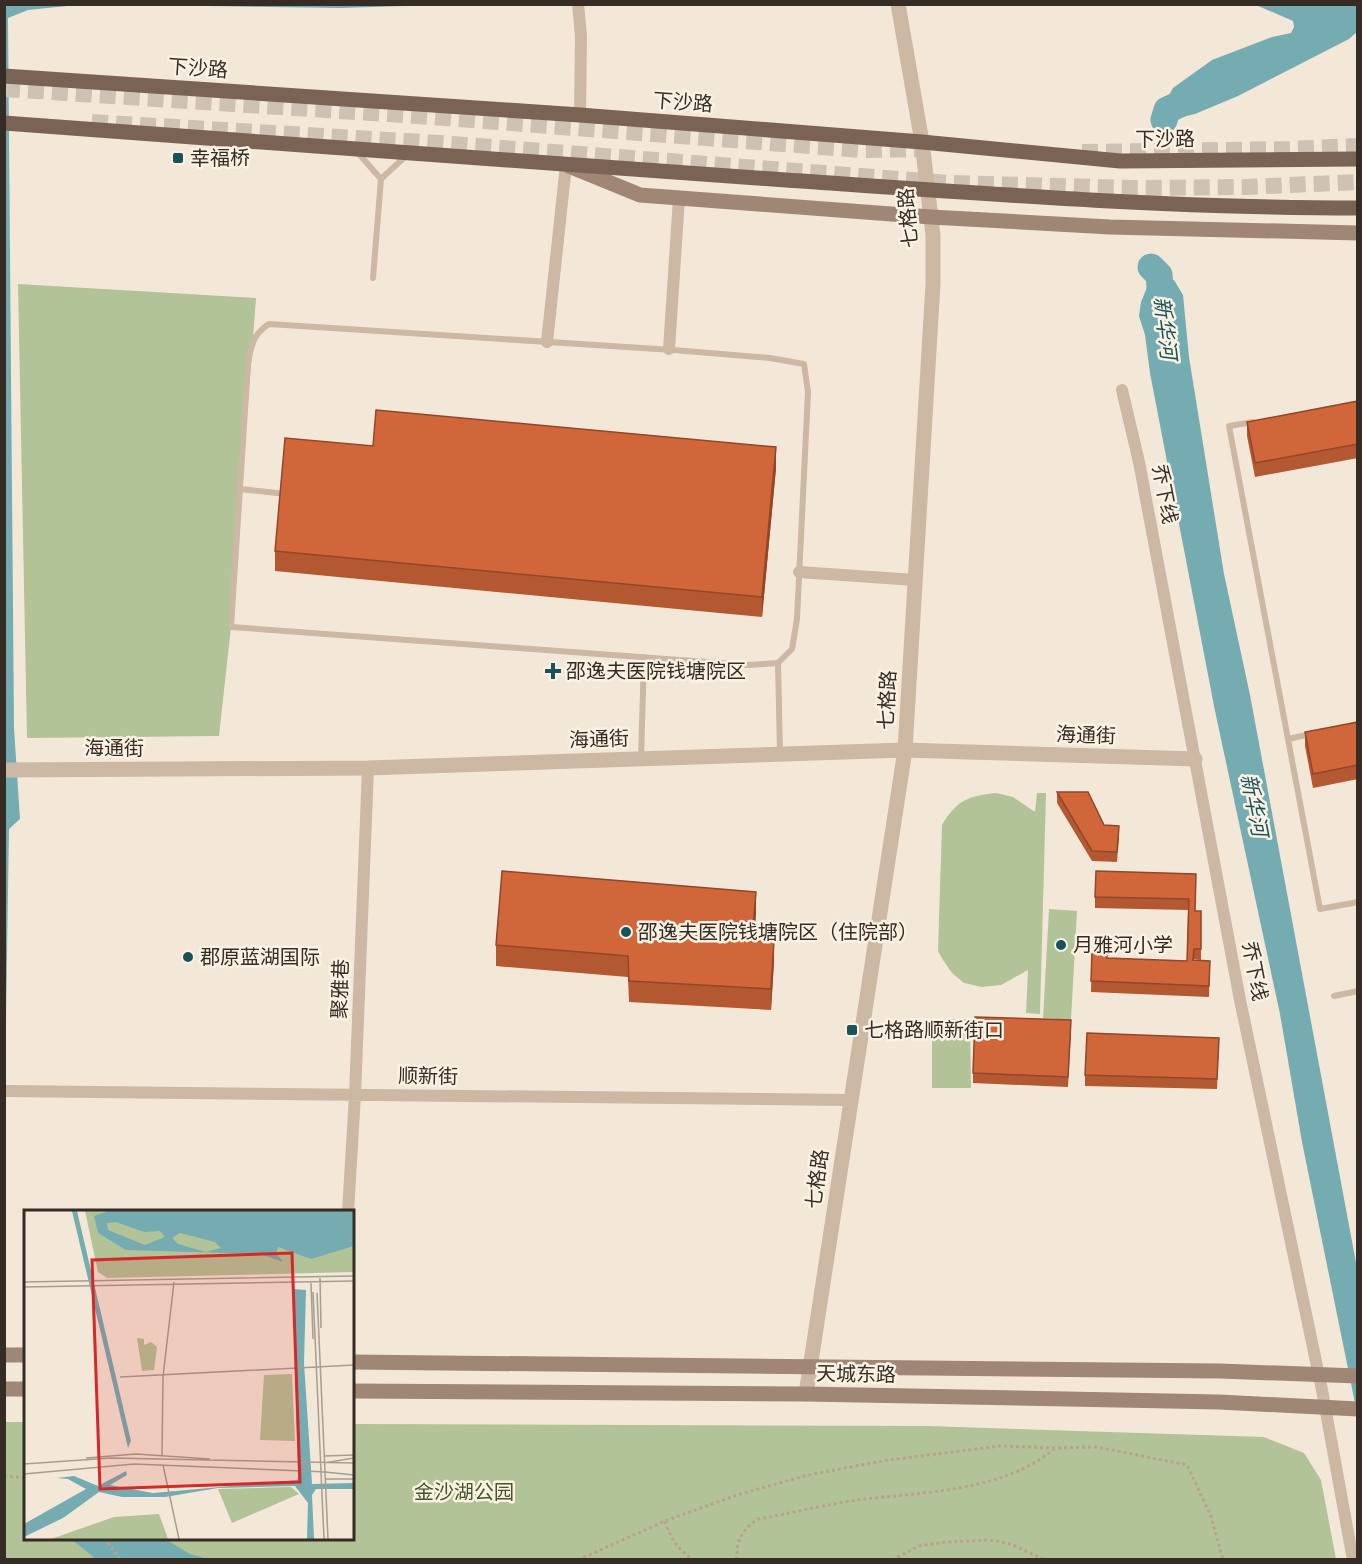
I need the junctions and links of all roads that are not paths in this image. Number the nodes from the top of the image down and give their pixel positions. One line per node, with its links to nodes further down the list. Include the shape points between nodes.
1 (898, 4): 6 (street, 七格路)
2 (578, 5): 4 (street)
3 (4, 76): 4 (main road, 下沙路)
4 (580, 115): 6 (main road, 下沙路)
5 (4, 123): 7 (main road)
6 (922, 142): 9 (main road, 下沙路, via 1120,160); 12 (street, 七格路)
7 (354, 149): 8 (main road); 11 (lane)
8 (410, 153): 10 (main road); 11 (lane)
9 (1358, 159)
10 (566, 165): 12 (main road); 13 (main road, via 640,195); 18 (street)
11 (381, 179): 17 (lane)
12 (927, 190): 14 (main road, via 1216,206); 15 (street, 七格路)
13 (679, 198): 15 (main road); 19 (street)
14 (1358, 208)
15 (931, 217): 16 (main road, via 1110,227); 25 (street, 七格路, via 933,284)
16 (1358, 232)
17 (373, 278)
18 (547, 342): 19 (lane); 22 (lane, via 269,324 252,341)
19 (669, 350): 24 (lane, via 804,364 808,392)
20 (1122, 390): 33 (street, 乔下线)
21 (1264, 420): 29 (lane, via 1229,426)
22 (240, 489): 23 (lane); 26 (lane, via 231,627)
23 (294, 494)
24 (799, 572): 25 (street); 27 (lane, via 792,649)
25 (915, 580): 30 (street, 七格路)
26 (644, 657): 27 (lane, via 748,665); 32 (lane)
27 (778, 663): 31 (lane)
28 (1323, 732): 29 (lane)
29 (1288, 739): 36 (lane, via 1320,909)
30 (905, 750): 31 (street, 海通街); 33 (street, 海通街); 41 (street, 七格路)
31 (780, 754): 32 (street, 海通街)
32 (641, 759): 34 (street, 海通街)
33 (1195, 759): 47 (street, 乔下线, via 1240,1000)
34 (368, 768): 35 (street, 海通街); 40 (street, 聚雅巷)
35 (4, 770)
36 (1358, 902)
37 (1358, 991): 38 (lane)
38 (1334, 996)
39 (6, 1091): 40 (street, 顺新街)
40 (356, 1095): 41 (street, 顺新街); 42 (street, 聚雅巷)
41 (850, 1100): 46 (street, 七格路)
42 (348, 1210)
43 (4, 1355): 44 (main road)
44 (24, 1355)
45 (354, 1362): 46 (main road, 天城东路)
46 (811, 1366): 47 (main road, 天城东路); 52 (street, 七格路)
47 (1325, 1374): 48 (main road, 天城东路); 53 (street, 乔下线)
48 (1358, 1376)
49 (4, 1389): 50 (main road)
50 (24, 1389)
51 (354, 1391): 52 (main road, 天城东路)
52 (806, 1394): 53 (main road, 天城东路, via 1220,1402)
53 (1332, 1408): 54 (main road, 天城东路); 55 (street, 乔下线)
54 (1358, 1409)
55 (1353, 1560)

